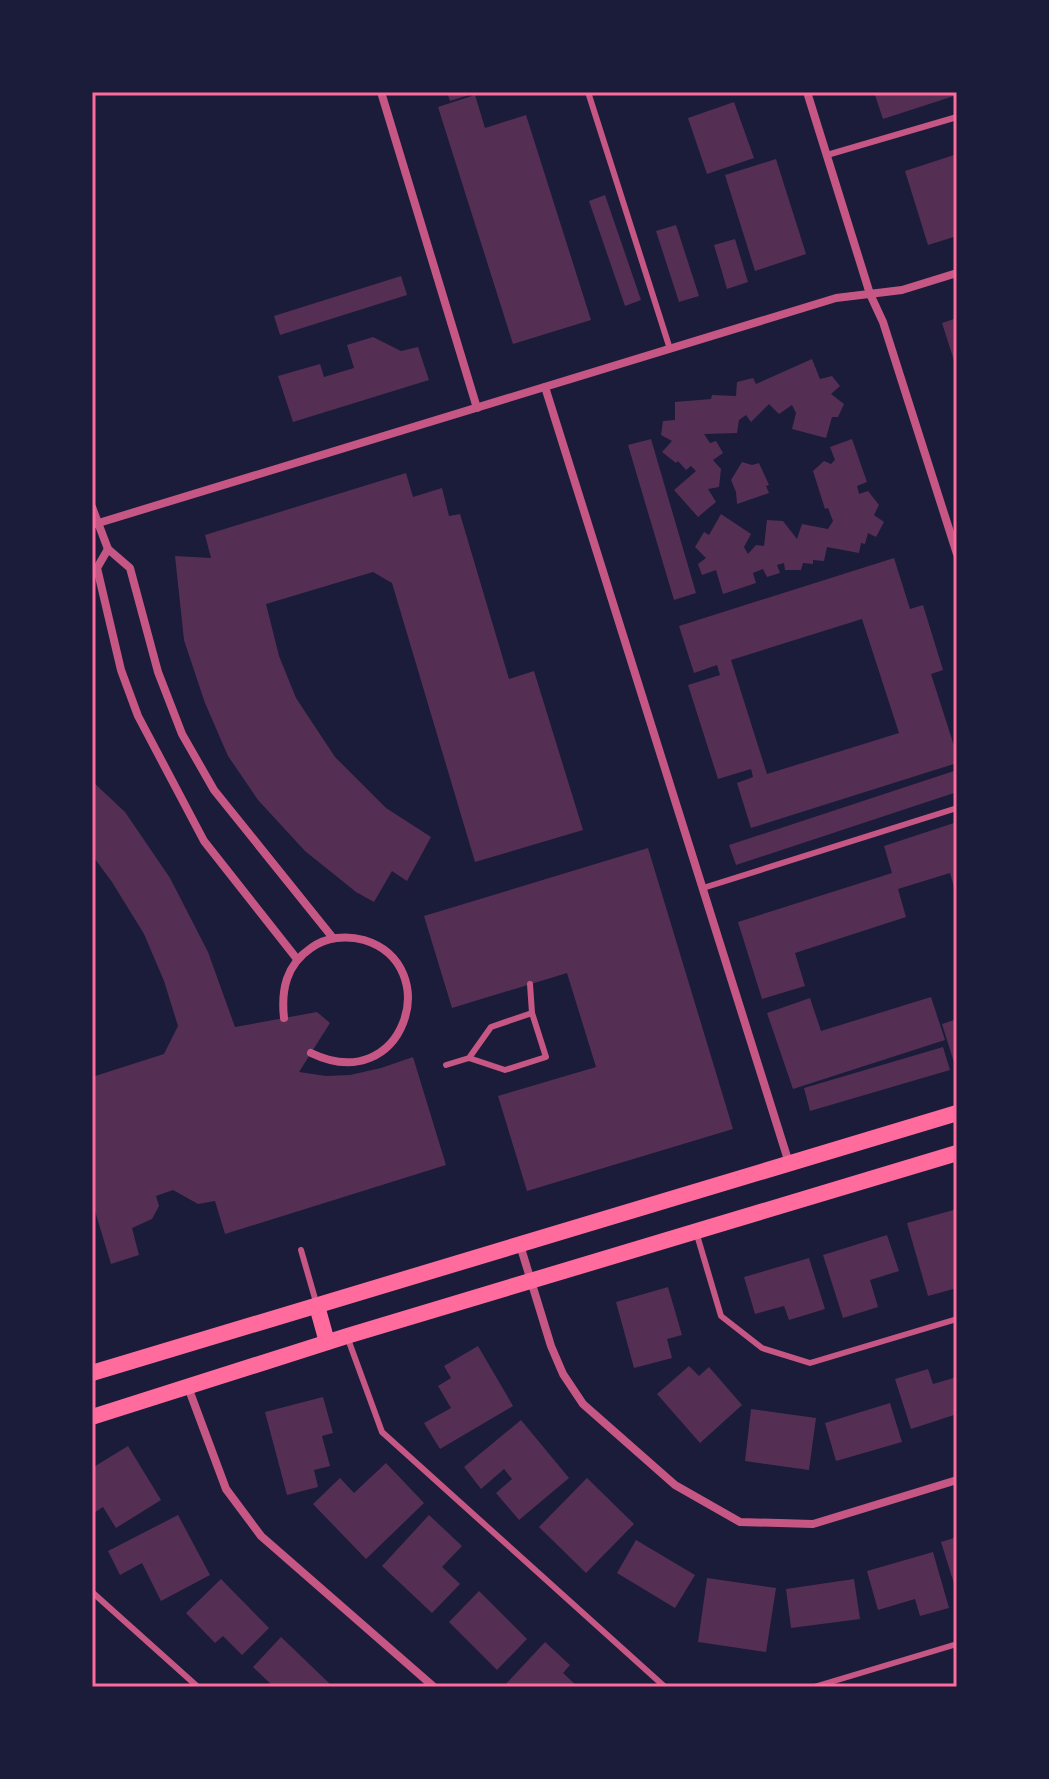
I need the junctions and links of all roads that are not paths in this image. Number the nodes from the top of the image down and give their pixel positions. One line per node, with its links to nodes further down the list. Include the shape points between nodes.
1 (381, 92): 10 (street)
2 (588, 92): 8 (lane)
3 (807, 92): 5 (street)
4 (957, 117): 5 (lane)
5 (827, 155): 7 (street)
6 (957, 273): 7 (street)
7 (870, 294): 8 (street, via 836,298); 14 (street)
8 (670, 349): 9 (street)
9 (545, 387): 10 (street); 16 (street)
10 (477, 408): 12 (street)
11 (92, 507): 12 (street)
12 (95, 524): 13 (street)
13 (108, 549): 17 (street, via 130,568 158,672 182,734 214,790); 18 (street, via 97,568 121,670 138,716 204,841)
14 (957, 554)
15 (957, 808): 16 (lane)
16 (703, 888): 27 (street)
17 (333, 938): 18 (street, via 313,945); 22 (street, via 374,943 391,956 403,973 407,1013 400,1033 369,1059 328,1061)
18 (297, 959): 21 (street, via 282,998)
19 (530, 984): 20 (lane)
20 (532, 1013): 23 (lane, via 491,1027); 23 (lane, via 546,1057 505,1070)
21 (284, 1018)
22 (311, 1053)
23 (469, 1058): 24 (lane)
24 (446, 1065)
25 (957, 1113): 27 (main road)
26 (957, 1153): 28 (main road)
27 (790, 1164): 29 (main road)
28 (696, 1231): 31 (main road); 33 (lane, via 721,1316 762,1348 810,1363)
29 (520, 1245): 31 (street); 32 (main road)
30 (301, 1250): 32 (lane)
31 (531, 1281): 34 (main road); 39 (street, via 557,1360 583,1404 675,1485 740,1522 813,1524)
32 (317, 1306): 35 (main road); 36 (main road)
33 (957, 1319)
34 (347, 1336): 35 (main road); 44 (lane, via 382,1432)
35 (327, 1342): 37 (main road)
36 (92, 1373)
37 (188, 1387): 38 (main road); 43 (street, via 226,1489 261,1536)
38 (92, 1417)
39 (957, 1480)
40 (92, 1592): 42 (lane)
41 (957, 1644): 45 (lane)
42 (198, 1687)
43 (434, 1687)
44 (665, 1687)
45 (814, 1687)

